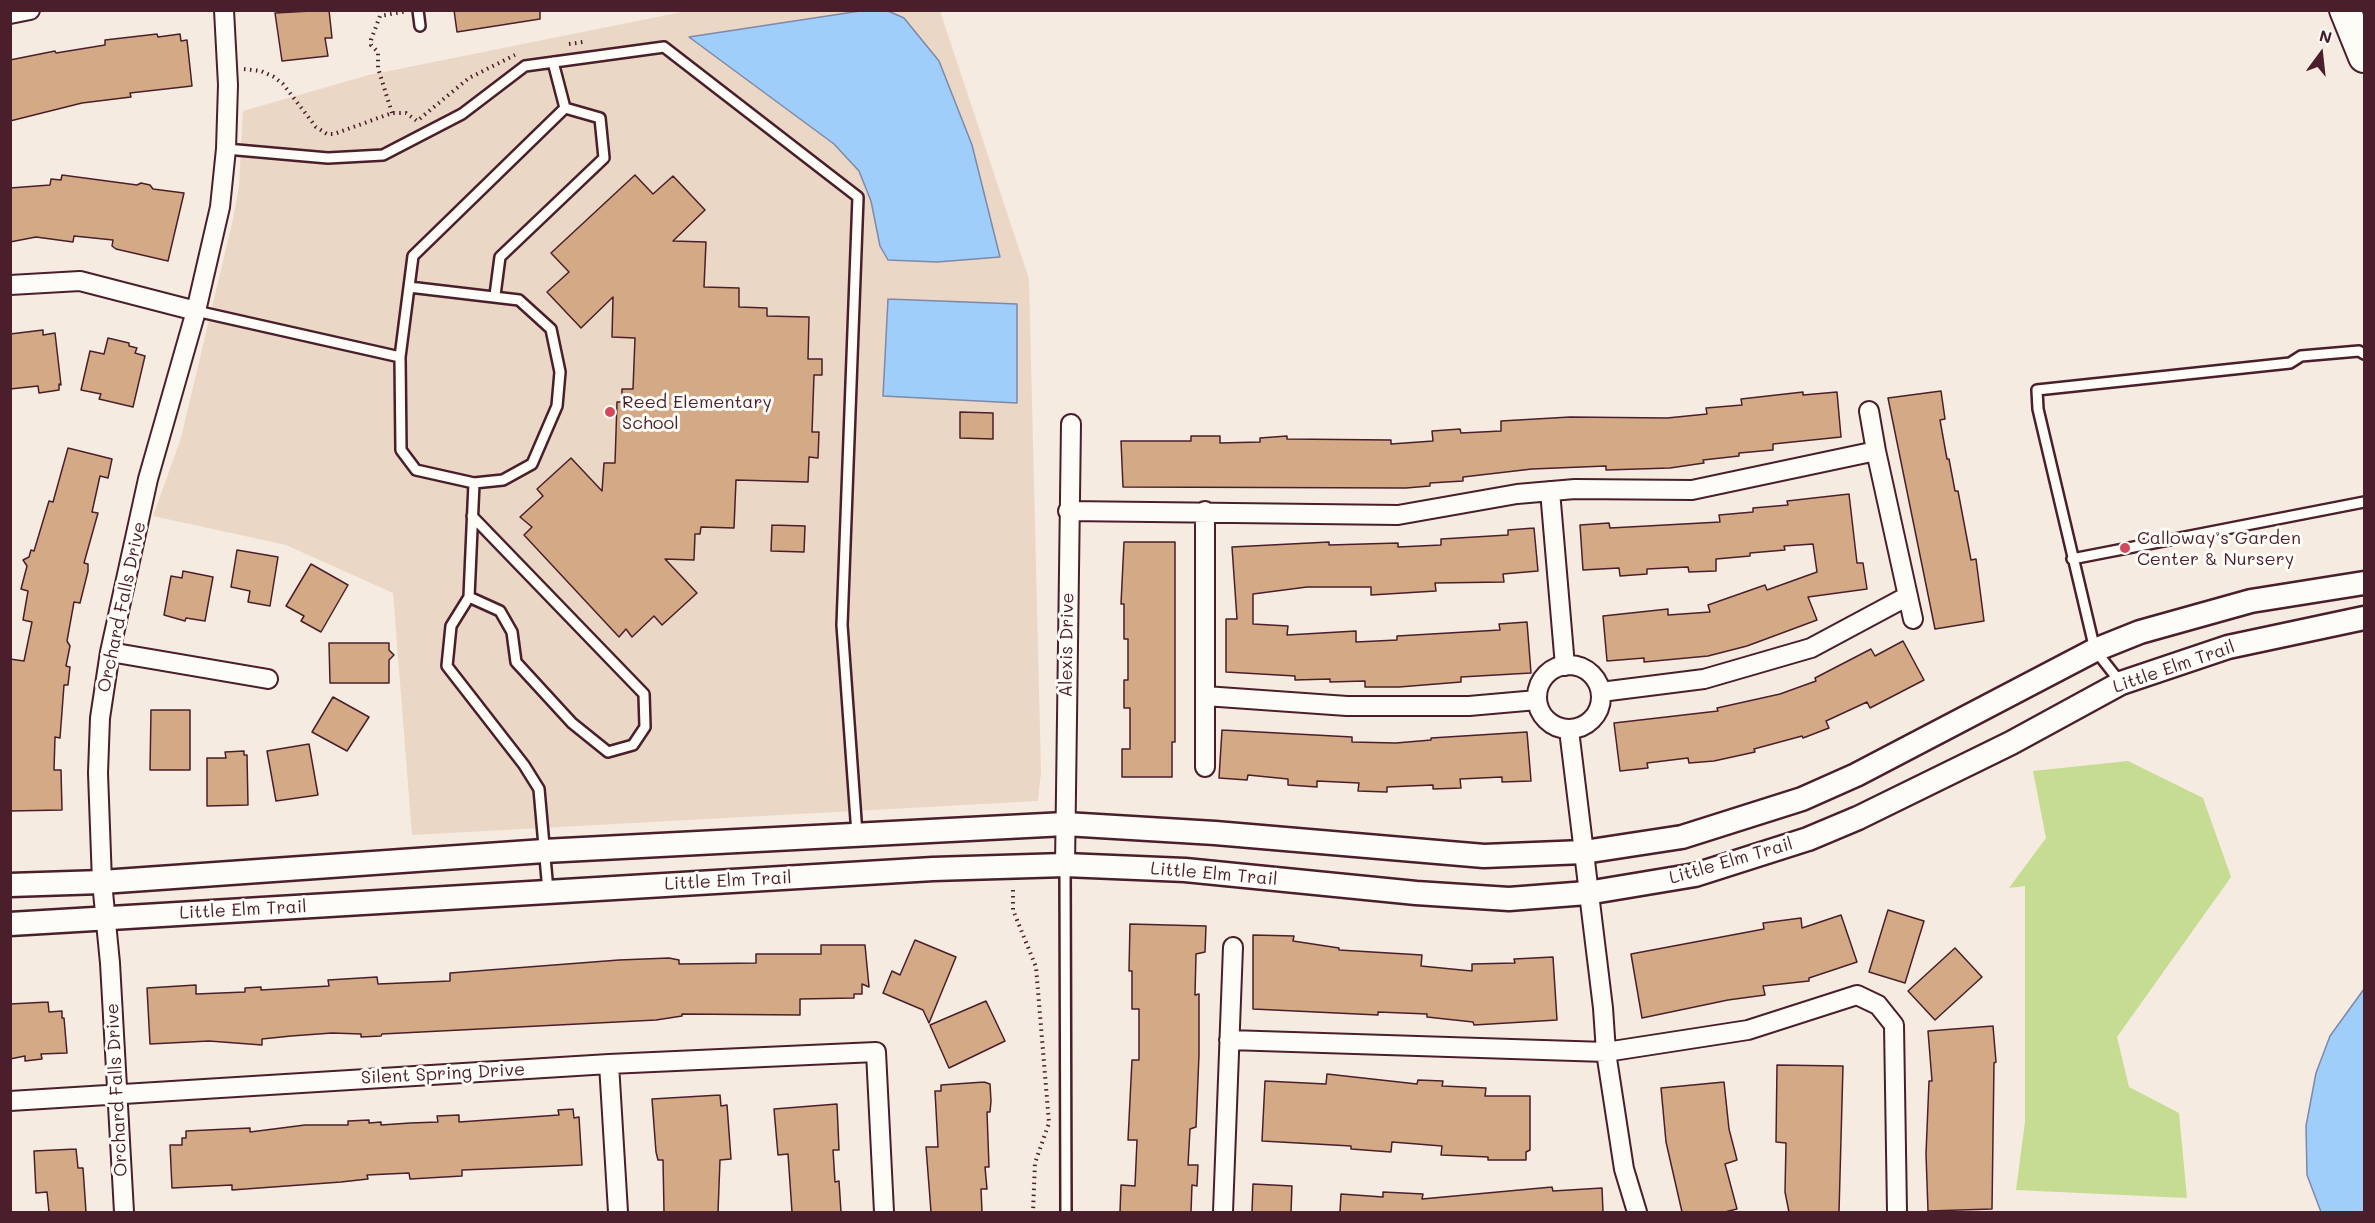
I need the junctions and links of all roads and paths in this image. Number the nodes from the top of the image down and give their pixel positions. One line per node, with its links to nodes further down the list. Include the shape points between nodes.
1 (30, 10): 5 (street)
2 (224, 10): 13 (street, Orchard Falls Drive)
3 (2345, 10): 7 (main road)
4 (418, 11): 6 (lane); 12 (path, via 380,16 371,40 378,52 378,68)
5 (10, 14)
6 (420, 26)
7 (2364, 57)
8 (508, 58): 12 (path, via 469,78 417,121 406,112)
9 (553, 62): 11 (lane); 13 (lane, via 525,66 462,114 382,155 328,158); 46 (lane, via 664,47 858,197 842,625)
10 (241, 69): 12 (path, via 274,77 316,127 327,134)
11 (565, 108): 15 (lane, via 413,256); 16 (lane, via 600,118 604,158 500,257)
12 (392, 112)
13 (226, 149): 17 (street, Orchard Falls Drive, via 220,207)
14 (10, 285): 17 (street, via 80,281)
15 (409, 287): 16 (lane); 19 (lane)
16 (495, 295): 23 (lane, via 519,300 551,329 559,384 556,406 532,464 503,480)
17 (196, 311): 19 (lane); 36 (street, Orchard Falls Drive, via 148,478)
18 (2364, 354): 29 (lane, via 2359,351 2301,356 2290,363 2037,390)
19 (400, 357): 23 (lane, via 401,450 416,470)
20 (1869, 411): 22 (street)
21 (1071, 424): 26 (street, Alexis Drive)
22 (1876, 451): 24 (street, via 1692,490); 31 (street)
23 (474, 483): 28 (lane)
24 (1550, 491): 27 (street, via 1398,515); 37 (street)
25 (2364, 502): 29 (lane)
26 (1068, 511): 27 (street); 45 (street, Alexis Drive)
27 (1205, 512): 41 (street)
28 (472, 516): 32 (lane); 32 (lane, via 644,694 645,727 633,745 608,752 572,723 516,662 512,632 500,611)
29 (2072, 559): 35 (lane)
30 (2364, 583): 35 (street, Little Elm Trail, via 2251,600 2140,632)
31 (1908, 596): 34 (street); 40 (street, via 1811,648 1704,679)
32 (469, 597): 47 (lane, via 451,626 447,666 539,789)
33 (2364, 618): 39 (street, Little Elm Trail, via 2228,647)
34 (1913, 619)
35 (2095, 650): 39 (lane); 48 (street, Little Elm Trail, via 1856,776 1802,800 1682,837)
36 (110, 652): 38 (street); 50 (street, Orchard Falls Drive, via 100,718 98,773)
37 (1565, 666): 40 (street, via 1584,669); 42 (street, via 1541,681)
38 (268, 679)
39 (2121, 683): 54 (street, Little Elm Trail, via 2001,748 1808,839 1695,875)
40 (1601, 692): 43 (street, via 1597,714 1590,722)
41 (1205, 696): 42 (street, via 1347,706 1469,706); 44 (street)
42 (1537, 700): 43 (street, via 1551,724)
43 (1569, 730): 48 (street)
44 (1205, 767)
45 (1065, 824): 46 (street, Little Elm Trail); 48 (street, Little Elm Trail, via 1484,856); 49 (street, Alexis Drive)
46 (857, 834): 47 (street, Little Elm Trail)
47 (544, 851): 50 (street, Little Elm Trail); 53 (lane)
48 (1584, 852): 54 (street)
49 (1065, 866): 53 (street, Little Elm Trail, via 922,870); 54 (street, Little Elm Trail, via 1185,870 1497,898); 67 (lane)
50 (102, 882): 51 (street, Little Elm Trail); 55 (street, Orchard Falls Drive)
51 (10, 885)
52 (1013, 890): 66 (path, via 1013,910 1036,967 1049,1123 1035,1163)
53 (548, 892): 55 (street, Little Elm Trail)
54 (1587, 893): 59 (street)
55 (105, 918): 56 (street, Little Elm Trail); 61 (street, Orchard Falls Drive)
56 (10, 924)
57 (1233, 947): 58 (street)
58 (1230, 1040): 59 (street); 68 (street)
59 (1606, 1052): 69 (street, via 1624,1169); 70 (street, via 1748,1030 1857,995 1878,1005 1893,1025)
60 (609, 1064): 61 (street, Silent Spring Drive); 64 (street); 65 (street, Silent Spring Drive, via 876,1052)
61 (117, 1094): 62 (street, Silent Spring Drive); 63 (street, Orchard Falls Drive)
62 (10, 1101)
63 (124, 1212)
64 (618, 1212)
65 (884, 1212)
66 (1033, 1212)
67 (1066, 1212)
68 (1223, 1212)
69 (1637, 1212)
70 (1897, 1212)

